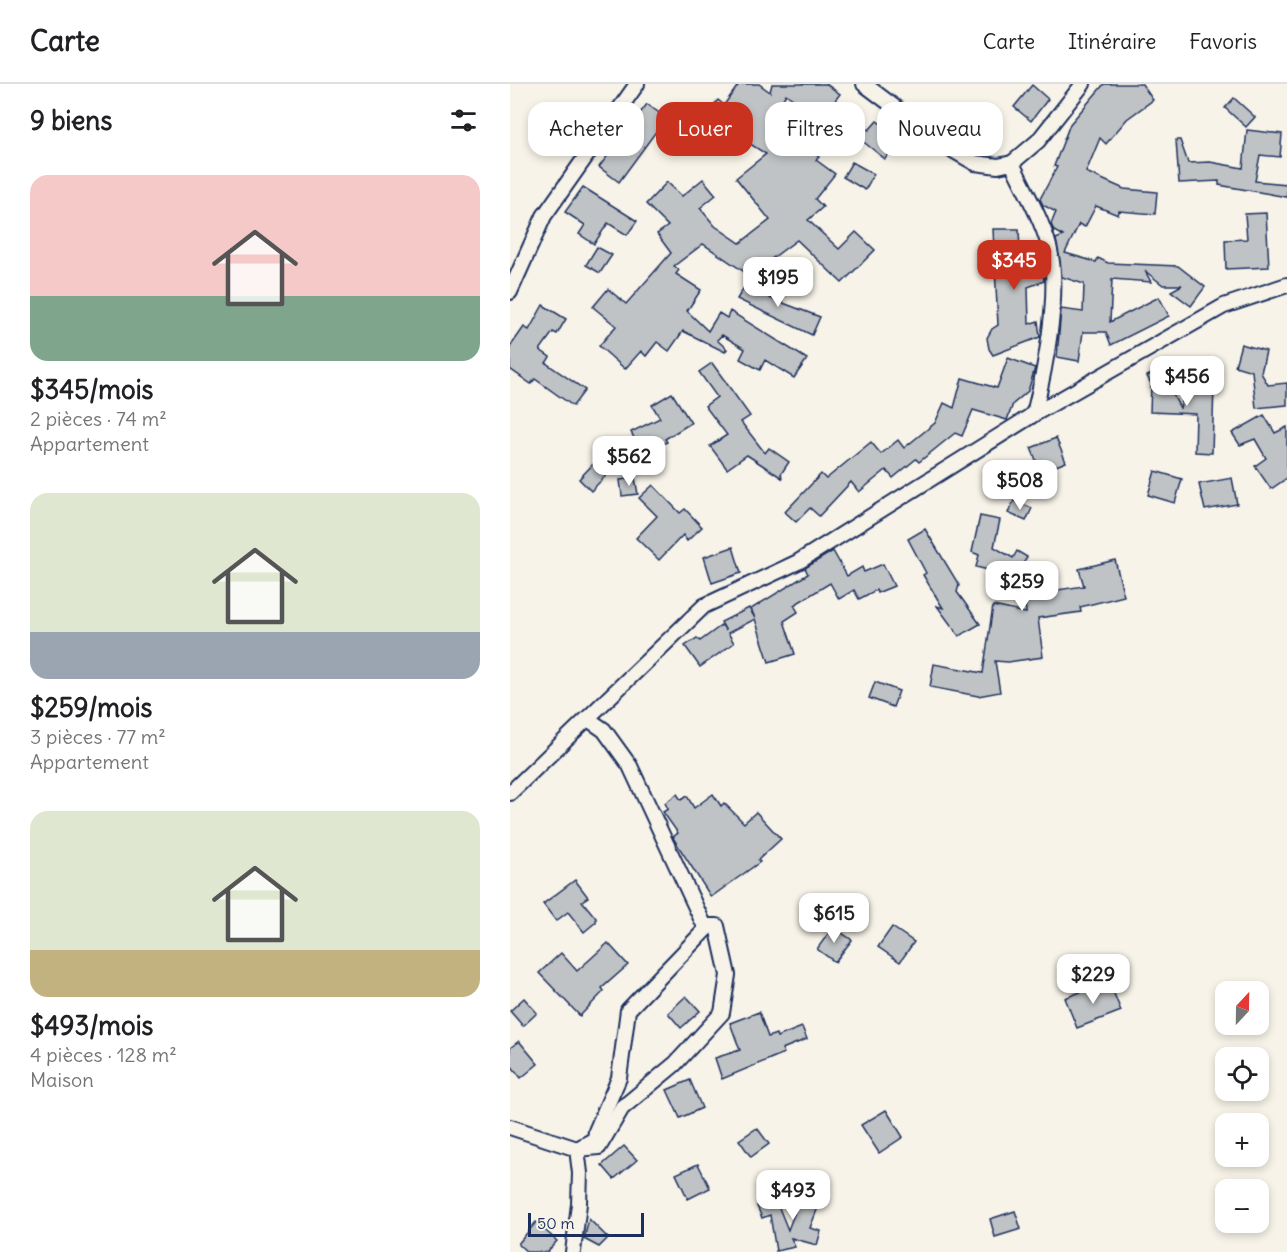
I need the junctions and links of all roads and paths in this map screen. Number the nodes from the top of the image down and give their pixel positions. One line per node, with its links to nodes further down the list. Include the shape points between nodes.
1 (637, 84): 6 (street, via 544,216)
2 (864, 84): 4 (street, via 975,163)
3 (1083, 84): 4 (street, via 1038,141)
4 (1012, 163): 7 (street, via 1051,255 1053,279 1046,362)
5 (1287, 285): 7 (street, via 1224,306)
6 (510, 292)
7 (1031, 416): 8 (street, via 798,562 704,606)
8 (588, 719): 9 (street); 10 (street, via 604,730 630,766)
9 (510, 793)
10 (706, 929): 12 (street, via 627,1010 619,1078 595,1139); 12 (street, via 717,926 728,975 722,1012 675,1064 622,1108 599,1147)
11 (510, 1127): 12 (street)
12 (577, 1149): 13 (street, via 579,1204)
13 (573, 1252)

